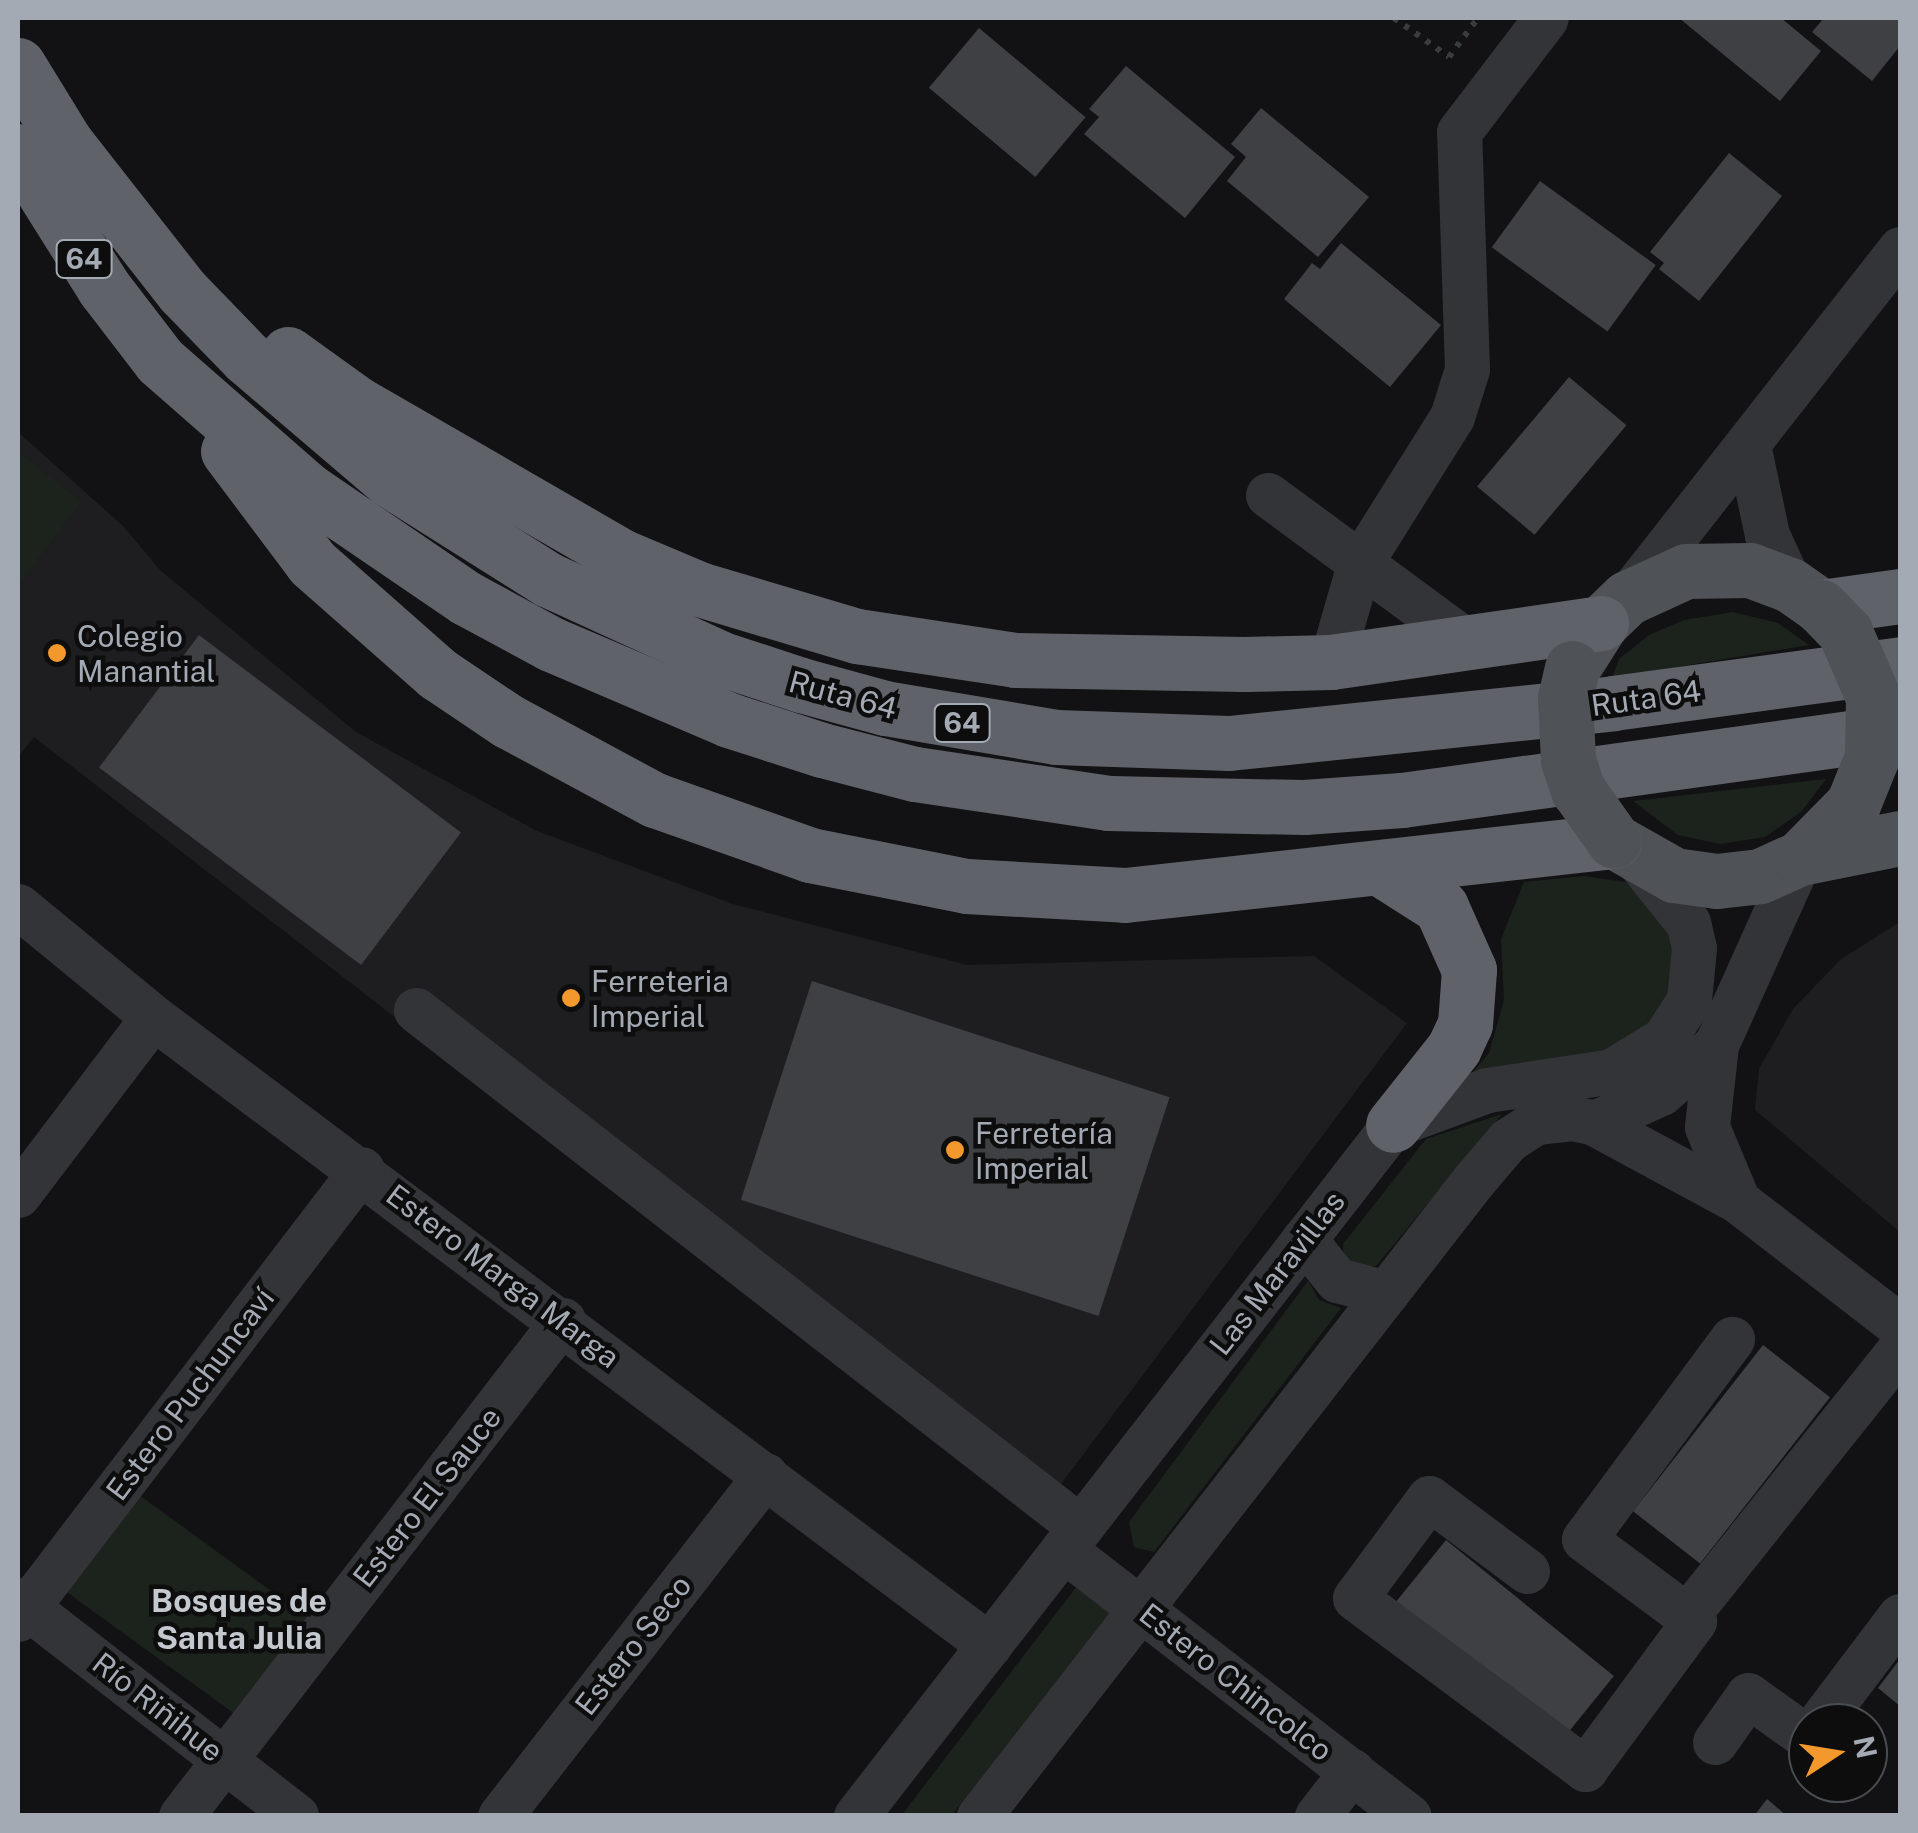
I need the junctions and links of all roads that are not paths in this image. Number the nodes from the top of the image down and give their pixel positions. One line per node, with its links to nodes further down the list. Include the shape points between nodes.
1 (1546, 18): 9 (street, via 1458,132 1467,368 1435,447)
2 (18, 65): 5 (highway, Ruta 64 / 64, via 66,143)
3 (18, 151): 6 (highway, Ruta 64 / 64, via 104,288)
4 (1900, 249): 7 (street)
5 (159, 264): 14 (highway, via 356,403 530,508 621,556 716,594 857,636 1015,660); 15 (highway, Ruta 64 / 64, via 316,421 468,533 719,658 885,708 1056,736 1229,743 1613,703)
6 (160, 361): 16 (highway, Ruta 64 / 64, via 306,489 500,616 640,685 730,720 916,774 1109,803 1304,808); 20 (highway, via 312,564 373,620 508,721 656,800 810,855 887,873 1045,894 1124,895)
7 (1749, 449): 10 (street, via 1767,535); 12 (street)
8 (1268, 495): 9 (street)
9 (1360, 565): 13 (street); 14 (street)
10 (1806, 596): 11 (highway); 12 (main road, via 1750,570 1707,567 1665,577); 16 (main road, bridge, via 1862,663)
11 (1900, 596)
12 (1614, 610): 13 (highway); 18 (main road, bridge, via 1572,668 1565,698 1568,760 1578,790)
13 (1470, 644): 14 (highway)
14 (1330, 662)
15 (1900, 664)
16 (1892, 744): 19 (main road, bridge, via 1853,804)
17 (1900, 838): 19 (main road)
18 (1624, 849): 19 (main road, via 1674,875 1717,881 1760,876); 20 (highway); 26 (street, via 1688,923 1694,948 1689,1000 1664,1039 1612,1072 1488,1090)
19 (1800, 858): 24 (street)
20 (1383, 870): 26 (highway, via 1442,907 1469,970 1465,1024 1454,1048)
21 (18, 906): 23 (street, Estero Marga Marga)
22 (416, 1010): 37 (street, Estero Chincolco)
23 (153, 1017): 27 (street, Estero Marga Marga); 28 (street)
24 (1716, 1045): 25 (street, via 1660,1093); 29 (street, via 1707,1127)
25 (1594, 1124): 29 (street); 31 (street, via 1552,1118 1521,1130)
26 (1392, 1125): 30 (street, Las Maravillas)
27 (362, 1170): 32 (street, Estero Marga Marga); 41 (street, Estero Puchuncaví)
28 (18, 1194)
29 (1738, 1202): 33 (street)
30 (1304, 1239): 31 (street, via 1336,1280); 37 (street, Las Maravillas)
31 (1386, 1292): 40 (street)
32 (564, 1320): 36 (street, Estero Marga Marga); 47 (street, Estero El Sauce)
33 (1900, 1326)
34 (1732, 1339): 38 (street, via 1584,1539 1694,1621 1584,1769 1355,1598 1429,1498)
35 (1900, 1348): 39 (street)
36 (765, 1474): 43 (street, Estero Marga Marga); 51 (street, Estero Seco)
37 (1072, 1538): 40 (street, Estero Chincolco); 43 (street, Las Maravillas)
38 (1527, 1571)
39 (1702, 1598)
40 (1140, 1608): 48 (street, Estero Chincolco); 53 (street)
41 (21, 1609): 47 (street, Río Riñihue)
42 (1900, 1616): 44 (street)
43 (989, 1645): 52 (street, Las Maravillas)
44 (1834, 1703)
45 (1788, 1723): 46 (street, via 1748,1694)
46 (1715, 1742)
47 (224, 1759): 49 (street, Estero El Sauce); 50 (street, Río Riñihue)
48 (1352, 1771): 54 (street); 55 (street, Estero Chincolco)
49 (181, 1816)
50 (296, 1816)
51 (500, 1816)
52 (856, 1816)
53 (979, 1816)
54 (1317, 1816)
55 (1409, 1816)

